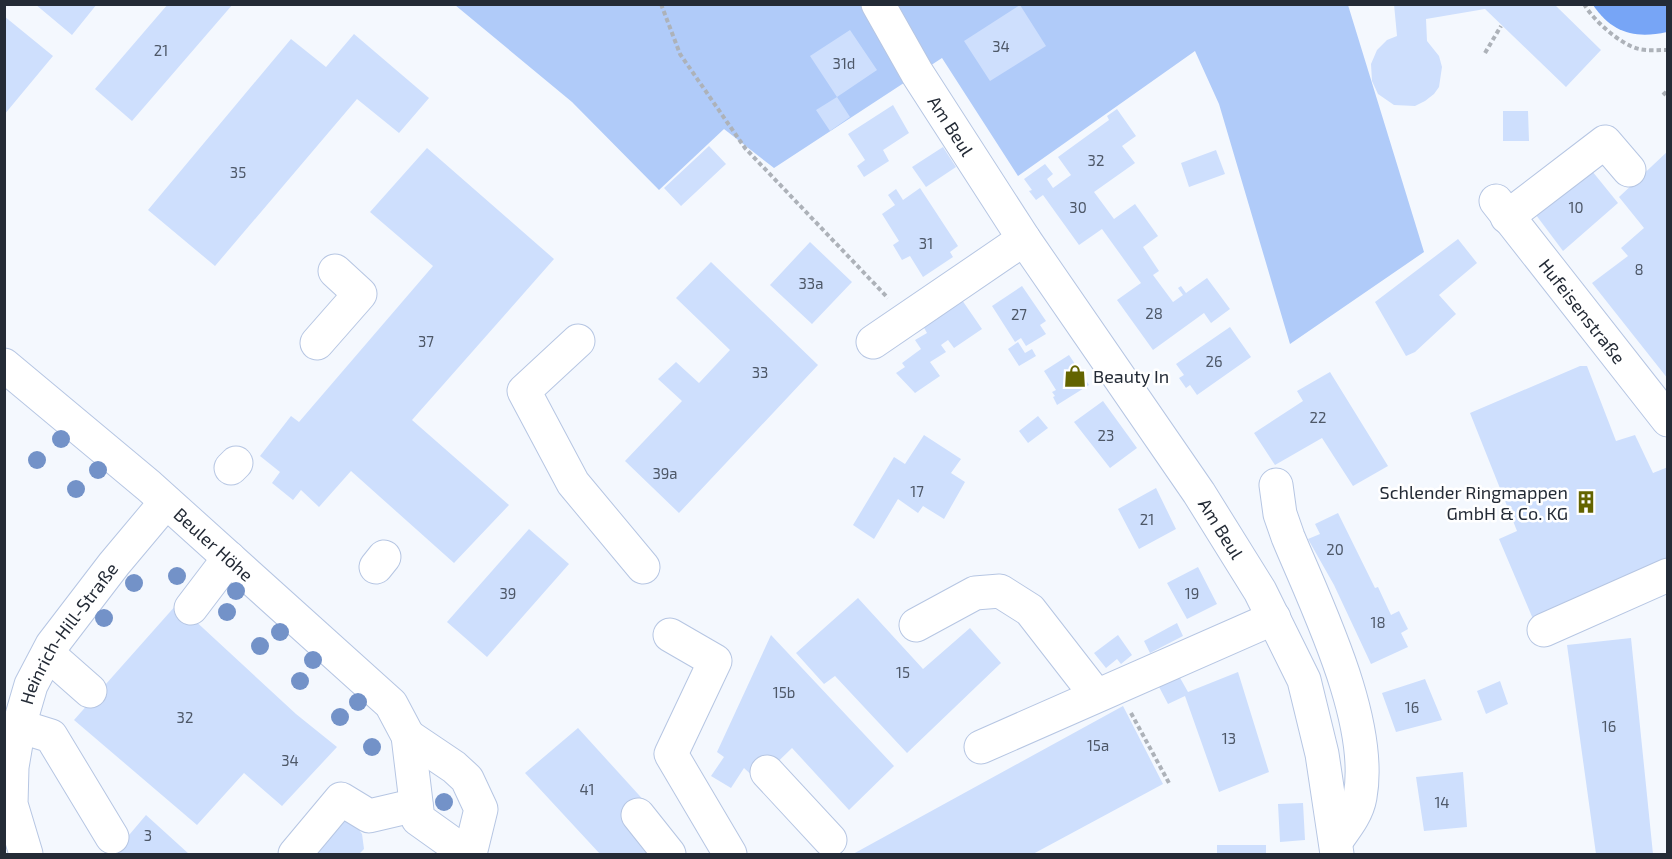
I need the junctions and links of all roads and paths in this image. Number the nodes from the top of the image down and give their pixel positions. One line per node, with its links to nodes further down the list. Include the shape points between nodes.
1 (662, 4): 14 (path, via 680,54 745,147)
2 (878, 4): 12 (street, Am Beul, via 917,73)
3 (1584, 4): 5 (path)
4 (1501, 26): 8 (path)
5 (1611, 33): 6 (path); 7 (path, via 1637,49)
6 (1604, 37)
7 (1668, 50)
8 (1485, 53)
9 (1668, 90): 10 (path)
10 (1663, 95)
11 (1629, 170): 19 (street, Hufeisenstraße, via 1605,142 1502,209)
12 (1024, 238): 14 (street); 26 (street, Am Beul, via 1199,493)
13 (335, 271): 17 (street, via 360,294)
14 (907, 318): 16 (street)
15 (578, 341): 23 (street, via 524,391 573,483)
16 (873, 342)
17 (317, 343)
18 (4, 365): 21 (street, Beuler Höhe)
19 (1668, 420)
20 (1276, 485): 43 (street, via 1280,514 1344,674 1357,730 1360,796)
21 (166, 502): 22 (street, Beuler Höhe); 30 (street, Heinrich-Hill-Straße, via 114,564)
22 (230, 558): 25 (street); 35 (street, Beuler Höhe, via 391,705)
23 (643, 567)
24 (1668, 575): 28 (street)
25 (191, 608)
26 (1274, 618): 32 (street); 43 (street, Am Beul, via 1304,680 1322,754)
27 (916, 625): 32 (street, via 975,593 999,591 1030,610)
28 (1544, 630)
29 (670, 634): 48 (street, via 716,661 671,754)
30 (48, 654): 31 (street); 34 (street, Heinrich-Hill-Straße, via 31,686)
31 (90, 691)
32 (1094, 696): 36 (street)
33 (1130, 711): 38 (path)
34 (19, 726): 41 (street, via 51,736); 44 (street, Heinrich-Hill-Straße, via 11,804)
35 (408, 736): 39 (street, Beuler Höhe); 46 (street, Beuler Höhe, via 468,779 481,809)
36 (981, 747)
37 (767, 772): 42 (street)
38 (1169, 783)
39 (416, 805): 45 (street, via 369,816 341,799); 46 (street, Beuler Höhe, via 418,819)
40 (638, 815): 47 (street)
41 (112, 837)
42 (830, 840)
43 (1336, 848)
44 (26, 855)
45 (295, 855)
46 (469, 855)
47 (669, 855)
48 (730, 855)

